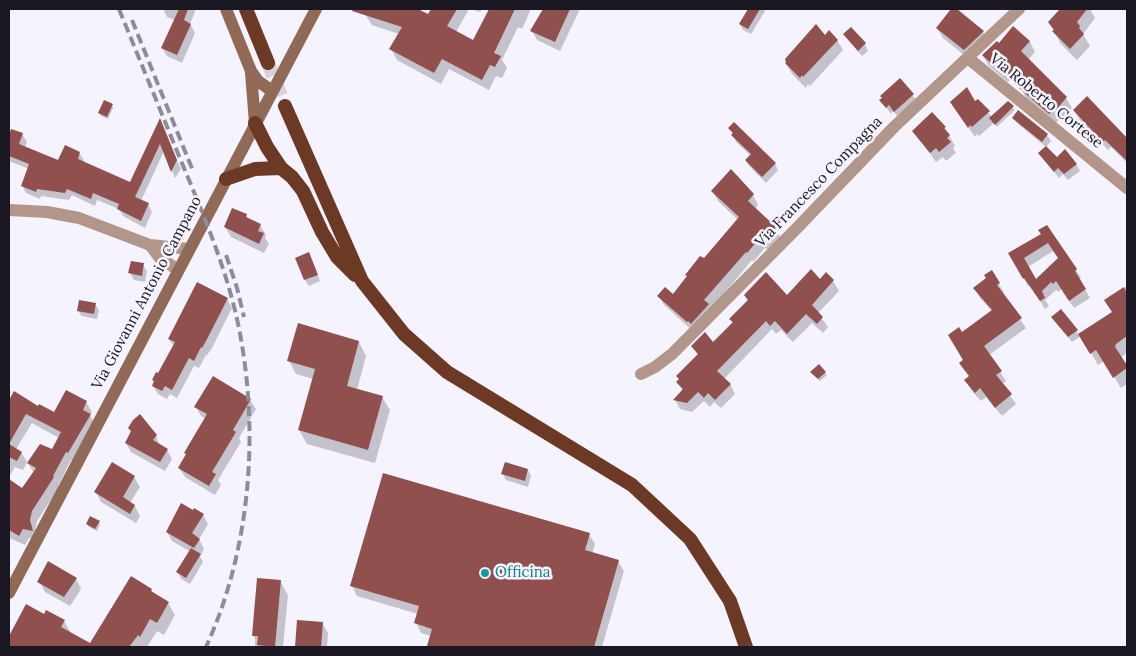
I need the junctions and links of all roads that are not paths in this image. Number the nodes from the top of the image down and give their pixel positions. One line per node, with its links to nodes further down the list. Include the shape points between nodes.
1 (226, 9): 7 (main road)
2 (246, 9): 6 (highway)
3 (316, 9): 8 (main road, Via Giovanni Antonio Campano)
4 (1019, 9): 5 (street, Via Francesco Compagna)
5 (968, 58): 13 (street, Via Roberto Cortese); 19 (street, Via Francesco Compagna, via 894,127 672,354)
6 (268, 63)
7 (251, 71): 8 (main road); 10 (main road)
8 (272, 91): 10 (main road, Via Giovanni Antonio Campano)
9 (285, 106): 18 (highway)
10 (255, 123): 11 (highway); 12 (main road, Via Giovanni Antonio Campano)
11 (281, 168): 12 (highway, via 255,169); 18 (highway, via 303,191 337,257)
12 (226, 179): 16 (main road, Via Giovanni Antonio Campano)
13 (1127, 188)
14 (9, 210): 15 (street, via 79,218)
15 (150, 245): 16 (street); 17 (street, via 159,257)
16 (188, 249): 17 (main road, Via Giovanni Antonio Campano)
17 (178, 270): 20 (main road, Via Giovanni Antonio Campano)
18 (362, 282): 21 (highway, via 404,334 448,372 632,485 690,539 730,601)
19 (641, 374)
20 (9, 593)
21 (746, 647)

